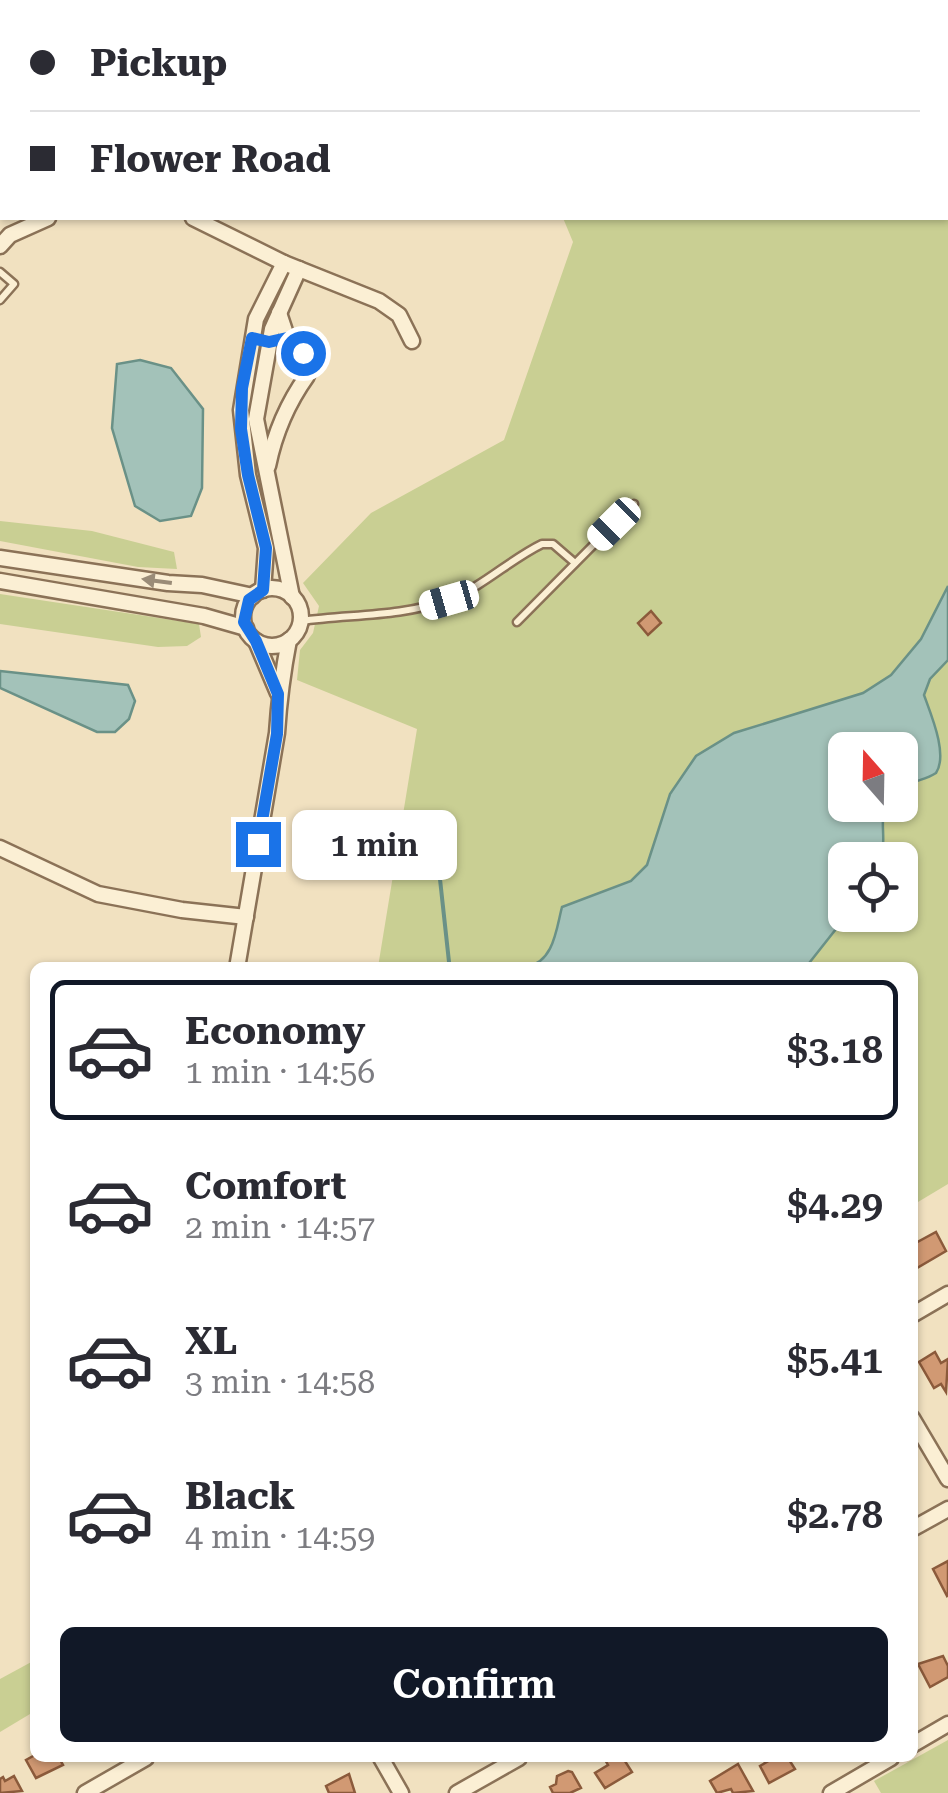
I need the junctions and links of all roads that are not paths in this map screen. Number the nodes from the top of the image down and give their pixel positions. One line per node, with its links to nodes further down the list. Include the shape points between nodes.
1 (44, 220): 3 (street)
2 (197, 220): 4 (street)
3 (0, 246)
4 (284, 262): 5 (street); 9 (street)
5 (299, 269): 8 (street); 11 (street, via 379,301 399,315)
6 (0, 272): 7 (lane, via 14,284)
7 (0, 300)
8 (279, 314): 10 (street); 12 (street)
9 (252, 338): 12 (street); 18 (street, via 241,429 266,548)
10 (287, 338): 12 (street); 13 (street, via 303,353 307,376 290,400)
11 (412, 341)
12 (269, 342): 13 (street, via 256,419)
13 (266, 472): 19 (street)
14 (634, 504): 16 (lane)
15 (0, 558): 18 (street, one-way to 15)
16 (575, 563): 20 (lane, via 554,544 542,544 449,600 392,614); 21 (lane)
17 (0, 581): 22 (street)
18 (258, 593): 19 (street, via 280,590); 22 (street, via 244,610)
19 (292, 597): 20 (street)
20 (301, 621): 23 (street)
21 (517, 622)
22 (246, 628): 24 (street)
23 (289, 640): 24 (street, via 273,646); 25 (street)
24 (256, 641): 25 (street)
25 (278, 694): 27 (street)
26 (0, 848): 27 (street, via 98,894)
27 (246, 917): 28 (street)
28 (238, 962)
29 (948, 1294): 30 (street)
30 (918, 1312)
31 (918, 1428): 32 (street)
32 (948, 1479)
33 (948, 1509): 34 (street)
34 (918, 1526)
35 (948, 1724): 36 (street)
36 (918, 1742)
37 (139, 1762): 41 (street)
38 (383, 1762): 42 (street)
39 (512, 1762): 43 (street)
40 (885, 1762): 44 (street)
41 (85, 1793)
42 (401, 1793)
43 (457, 1793)
44 (831, 1793)

